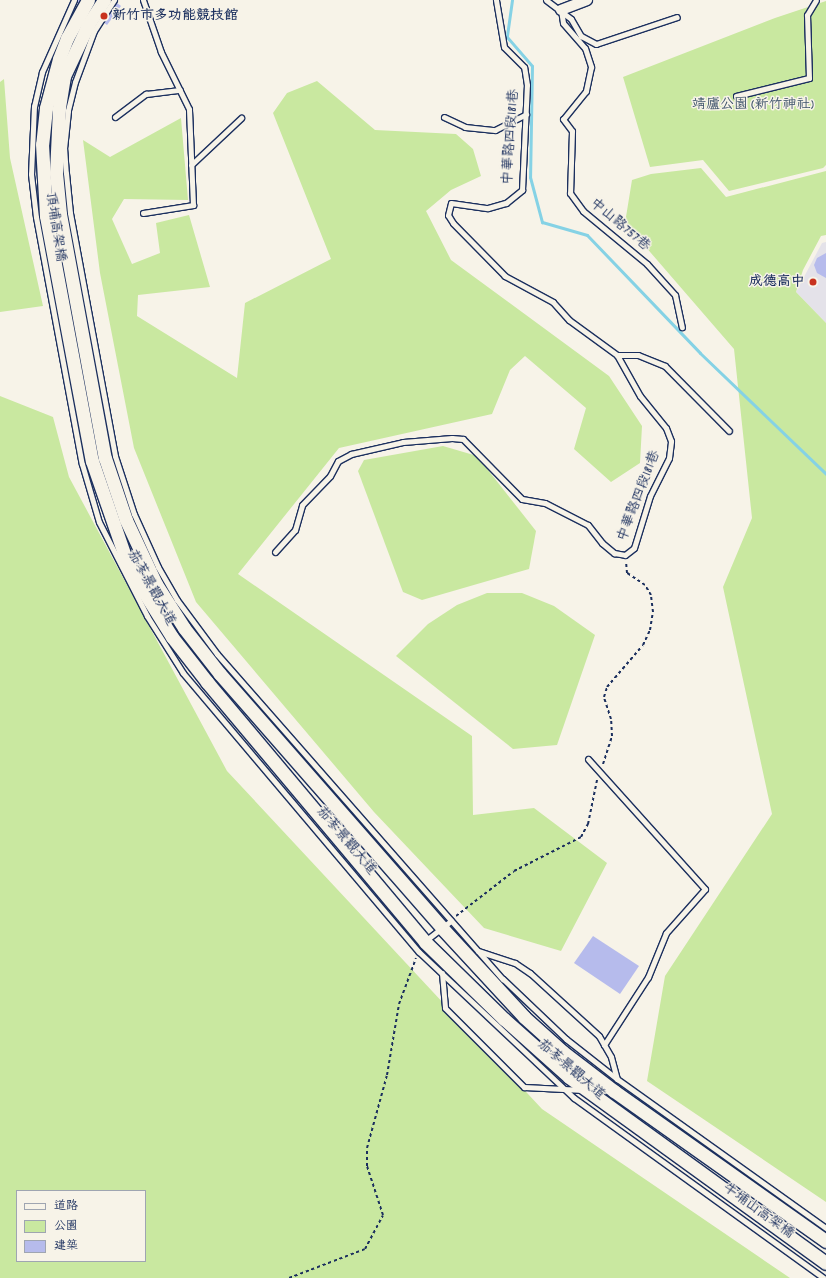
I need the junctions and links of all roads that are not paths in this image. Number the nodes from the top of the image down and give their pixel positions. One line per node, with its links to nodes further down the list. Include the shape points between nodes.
1 (74, 0): 24 (lane, 頂埔高架橋, via 42,72 34,106 31,174 36,217)
2 (88, 0): 24 (street, 頂埔高架橋, via 67,38 53,74 46,108 42,173 46,216)
3 (104, 0): 23 (street, 頂埔高架橋, via 88,25 64,76 58,109 56,172 60,214)
4 (114, 0): 23 (lane, 頂埔高架橋, via 94,31 75,82 68,111 64,147 70,213)
5 (143, 0): 12 (lane, via 161,52)
6 (496, 0): 14 (lane, 中華路四段181巷, via 504,47 524,67)
7 (546, 0): 10 (lane)
8 (587, 0): 10 (street)
9 (816, 0): 13 (lane, via 807,15 809,78)
10 (561, 10): 11 (lane, via 571,19 581,36 596,44); 20 (lane, 中山路757巷, via 563,23 585,48 591,67 586,91 563,119 572,131 570,193 583,211 648,264 675,295)
11 (677, 16)
12 (180, 90): 15 (lane, via 146,94); 18 (lane, via 189,108)
13 (736, 96)
14 (526, 114): 16 (lane, via 495,130 465,127); 21 (lane, 中華路四段181巷, via 522,190 506,204 488,208 451,204 448,215 505,276 553,302 569,320)
15 (115, 117)
16 (444, 117)
17 (241, 118): 18 (lane)
18 (191, 165): 19 (lane, via 193,205)
19 (143, 213)
20 (682, 327)
21 (617, 355): 22 (lane, via 638,355 665,366); 25 (lane, 中華路四段181巷, via 640,396 666,428 671,441 668,458 650,496 634,548 625,555 614,553 588,525 545,503 522,499 464,439 452,438 403,442 351,454 338,461 330,476 302,505 295,530)
22 (729, 431)
23 (110, 457): 27 (street, 茄苳景觀大道, via 140,554 184,628 220,674)
24 (87, 463): 28 (street, 茄苳景觀大道, via 126,559 172,637)
25 (275, 552)
26 (588, 759): 31 (lane, via 705,889 666,933 648,977)
27 (446, 924): 28 (lane); 29 (lane, 茄苳景觀大道); 35 (street, 茄苳景觀大道, via 524,1017 562,1052)
28 (422, 947): 30 (lane, 茄苳景觀大道); 33 (street, 茄苳景觀大道)
29 (478, 951): 31 (lane, via 515,963 530,973 599,1036); 32 (lane, 茄苳景觀大道, via 503,979 566,1038)
30 (442, 973): 34 (lane, 茄苳景觀大道); 34 (lane, via 445,1008 524,1087)
31 (604, 1045): 32 (lane)
32 (618, 1079): 35 (lane, 茄苳景觀大道)
33 (586, 1090): 34 (lane); 37 (street, 茄苳景觀大道)
34 (566, 1091): 37 (lane, 茄苳景觀大道)
35 (694, 1140): 36 (lane, 牛埔山高架橋); 38 (street, 牛埔山高架橋)
36 (718, 1151): 38 (lane); 39 (lane, 牛埔山高架橋)
37 (677, 1164): 41 (street, 牛埔山高架橋); 42 (lane, 牛埔山高架橋)
38 (744, 1182): 40 (street, 牛埔山高架橋)
39 (826, 1228)
40 (826, 1242)
41 (826, 1262)
42 (824, 1278)

